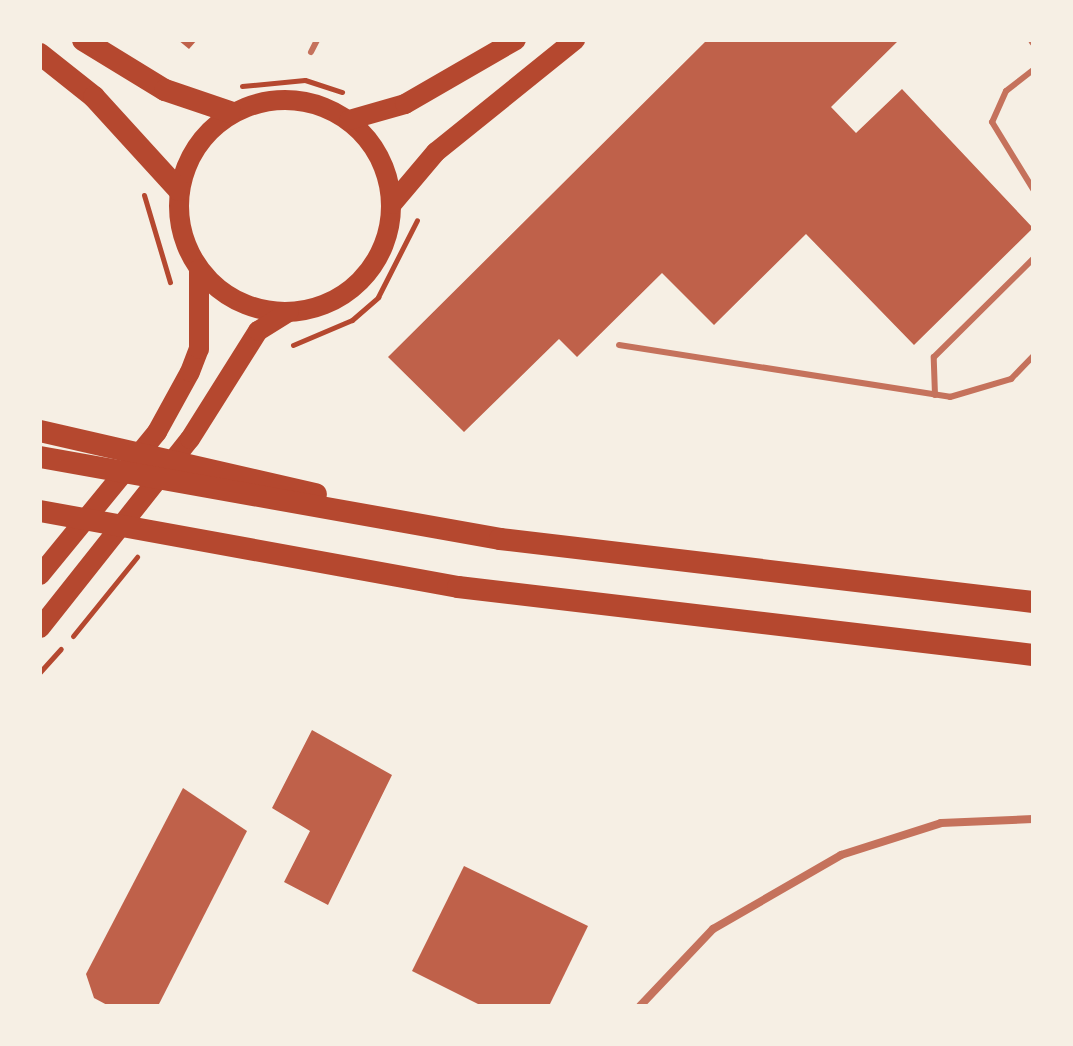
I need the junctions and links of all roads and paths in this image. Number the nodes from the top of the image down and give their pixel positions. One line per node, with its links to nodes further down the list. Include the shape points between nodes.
1 (83, 40): 10 (highway, via 165,90)
2 (317, 40): 5 (lane)
3 (516, 40): 11 (main road, via 405,104)
4 (575, 40): 15 (main road, via 436,152)
5 (311, 52)
6 (40, 54): 14 (highway, via 94,97)
7 (1033, 70): 13 (lane, via 1006,91 992,122)
8 (229, 88): 9 (path, via 287,79)
9 (355, 94)
10 (230, 112): 11 (main road, via 285,100); 14 (main road, via 193,154)
11 (349, 120): 15 (main road, via 374,147)
12 (137, 181): 19 (path)
13 (1033, 189)
14 (179, 190): 18 (main road, via 182,237)
15 (392, 204): 20 (main road, via 386,241 368,274 318,308)
16 (422, 208): 22 (path, via 378,297 352,320)
17 (1033, 259): 24 (lane, via 934,357)
18 (199, 269): 20 (main road, via 251,307); 30 (main road, via 199,349 190,372 157,432)
19 (172, 290)
20 (288, 312): 32 (main road, via 258,331 190,439)
21 (619, 345): 24 (lane)
22 (287, 348)
23 (1033, 356): 24 (lane, via 983,393)
24 (935, 395)
25 (40, 431): 27 (highway)
26 (40, 457): 27 (highway, via 81,467)
27 (208, 479): 31 (highway, via 500,539)
28 (40, 511): 33 (highway, via 458,587)
29 (144, 547): 34 (path)
30 (40, 575)
31 (1033, 602)
32 (40, 628)
33 (1033, 655)
34 (40, 672)
35 (1033, 819): 36 (street, via 941,823 841,855 713,929)
36 (640, 1006)

